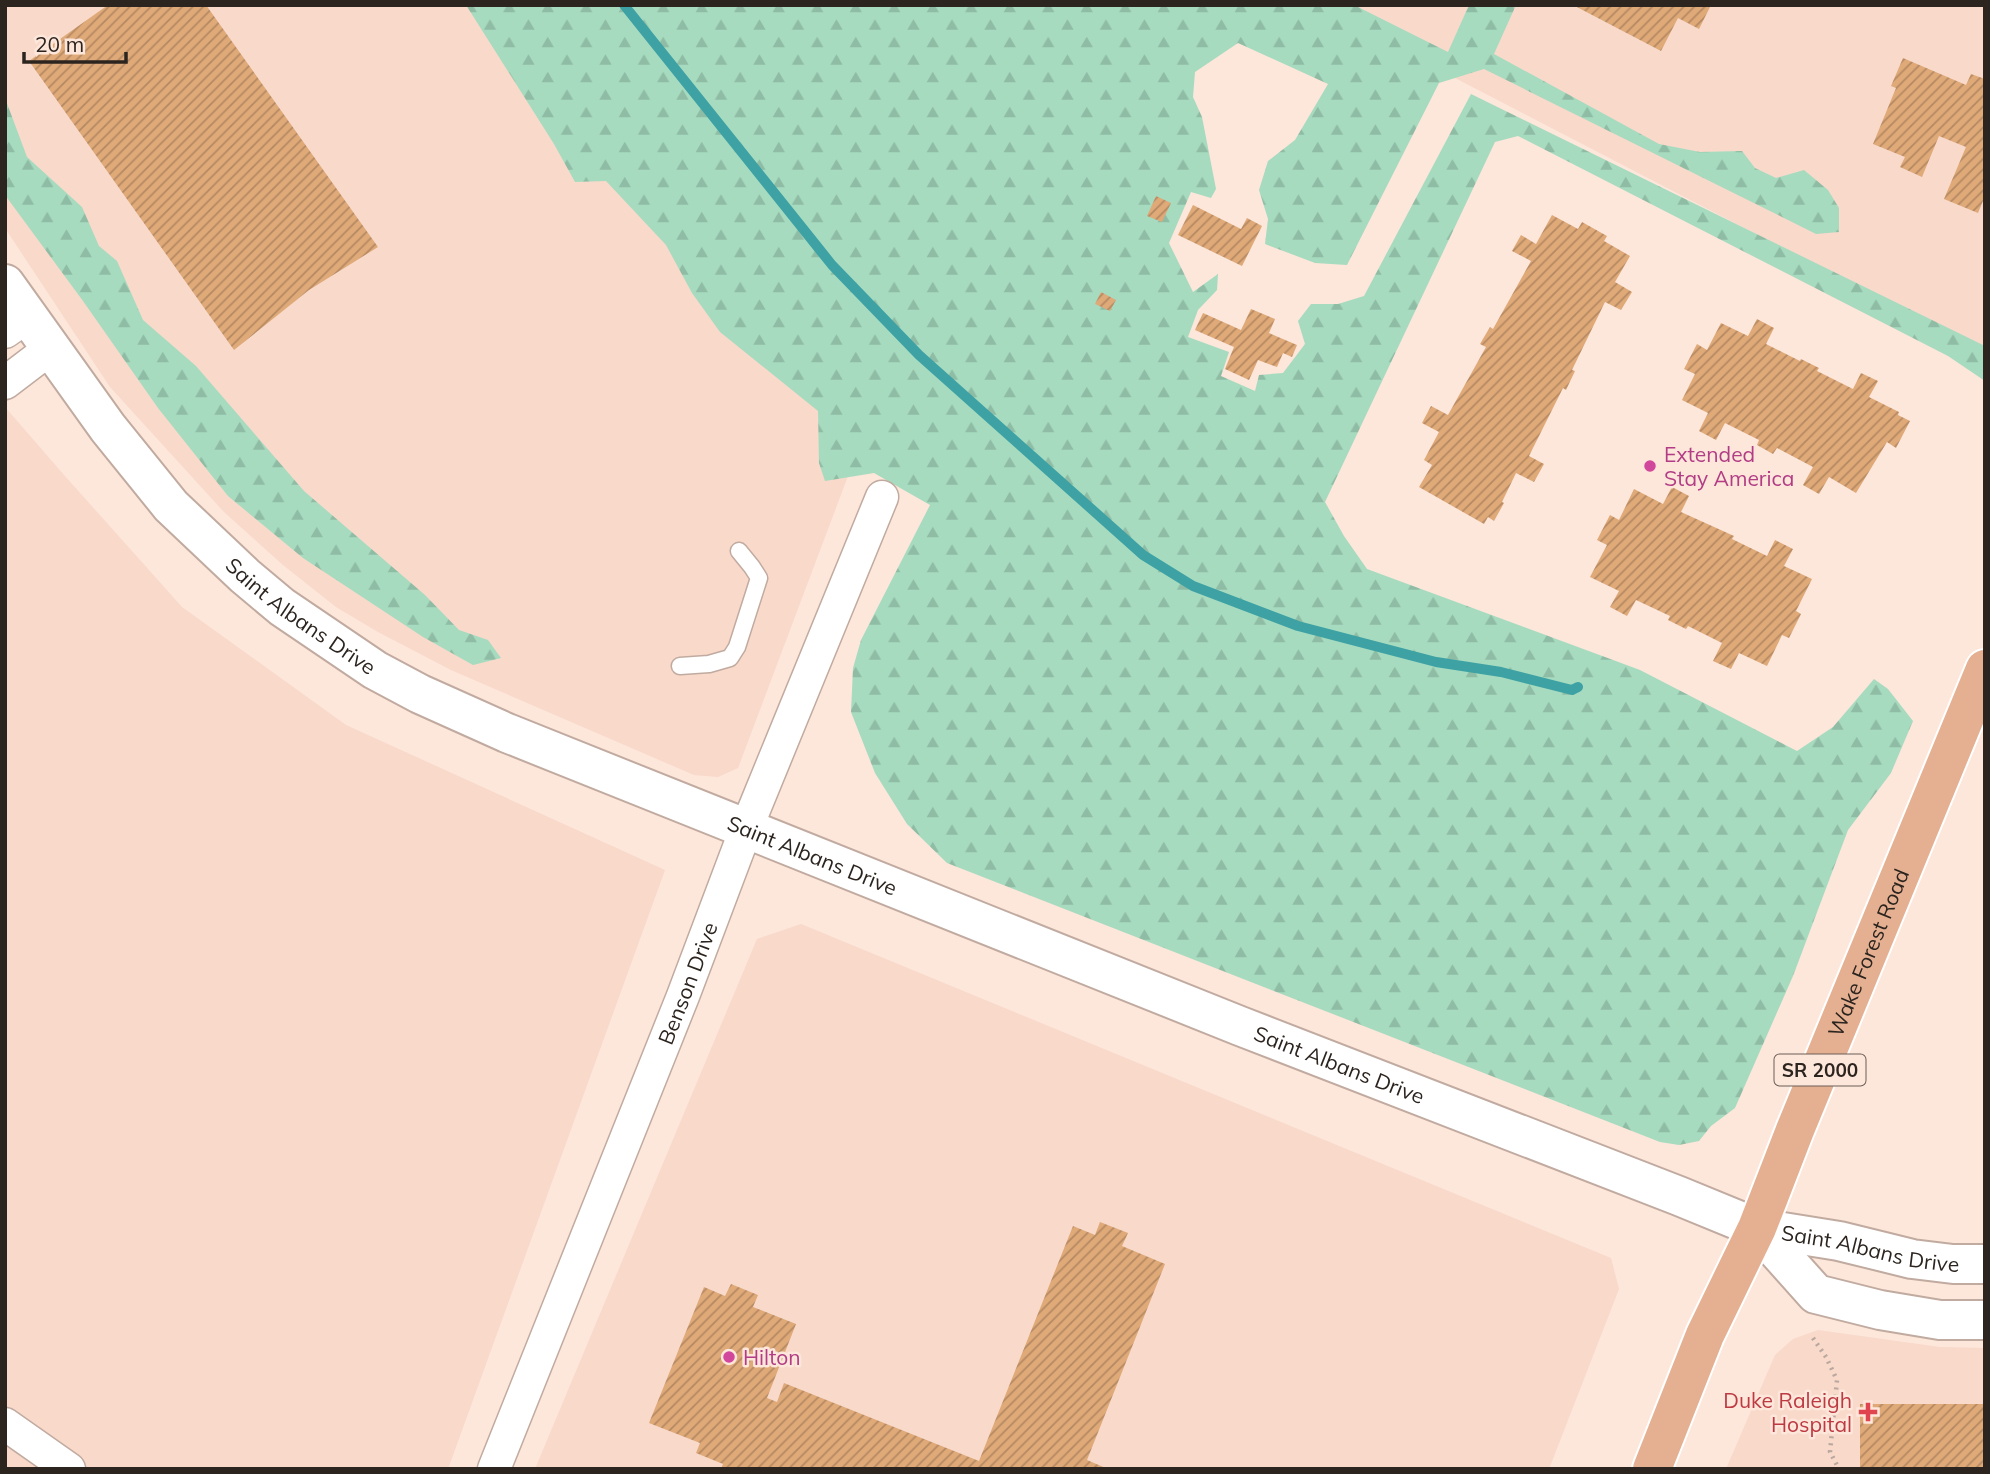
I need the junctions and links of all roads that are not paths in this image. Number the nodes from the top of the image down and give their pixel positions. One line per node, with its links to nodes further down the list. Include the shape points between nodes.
1 (5, 284): 2 (street, Saint Albans Drive)
2 (16, 324): 3 (street, Saint Albans Drive)
3 (51, 348): 4 (street); 9 (street, Saint Albans Drive, via 171,506 245,576 309,626 421,694)
4 (5, 383)
5 (882, 497): 9 (street, Benson Drive)
6 (739, 551): 7 (lane, via 759,578 737,647 730,658)
7 (680, 666)
8 (1985, 669): 10 (main road, Wake Forest Road / SR 2000)
9 (747, 829): 10 (street, Saint Albans Drive); 15 (street, Benson Drive)
10 (1757, 1228): 11 (street, Saint Albans Drive, via 1912,1258); 12 (street, Saint Albans Drive, via 1816,1294 1940,1320); 16 (main road, Wake Forest Road / SR 2000, via 1704,1335)
11 (1985, 1264)
12 (1985, 1320)
13 (5, 1424): 14 (street)
14 (69, 1469)
15 (494, 1469)
16 (1652, 1469)

